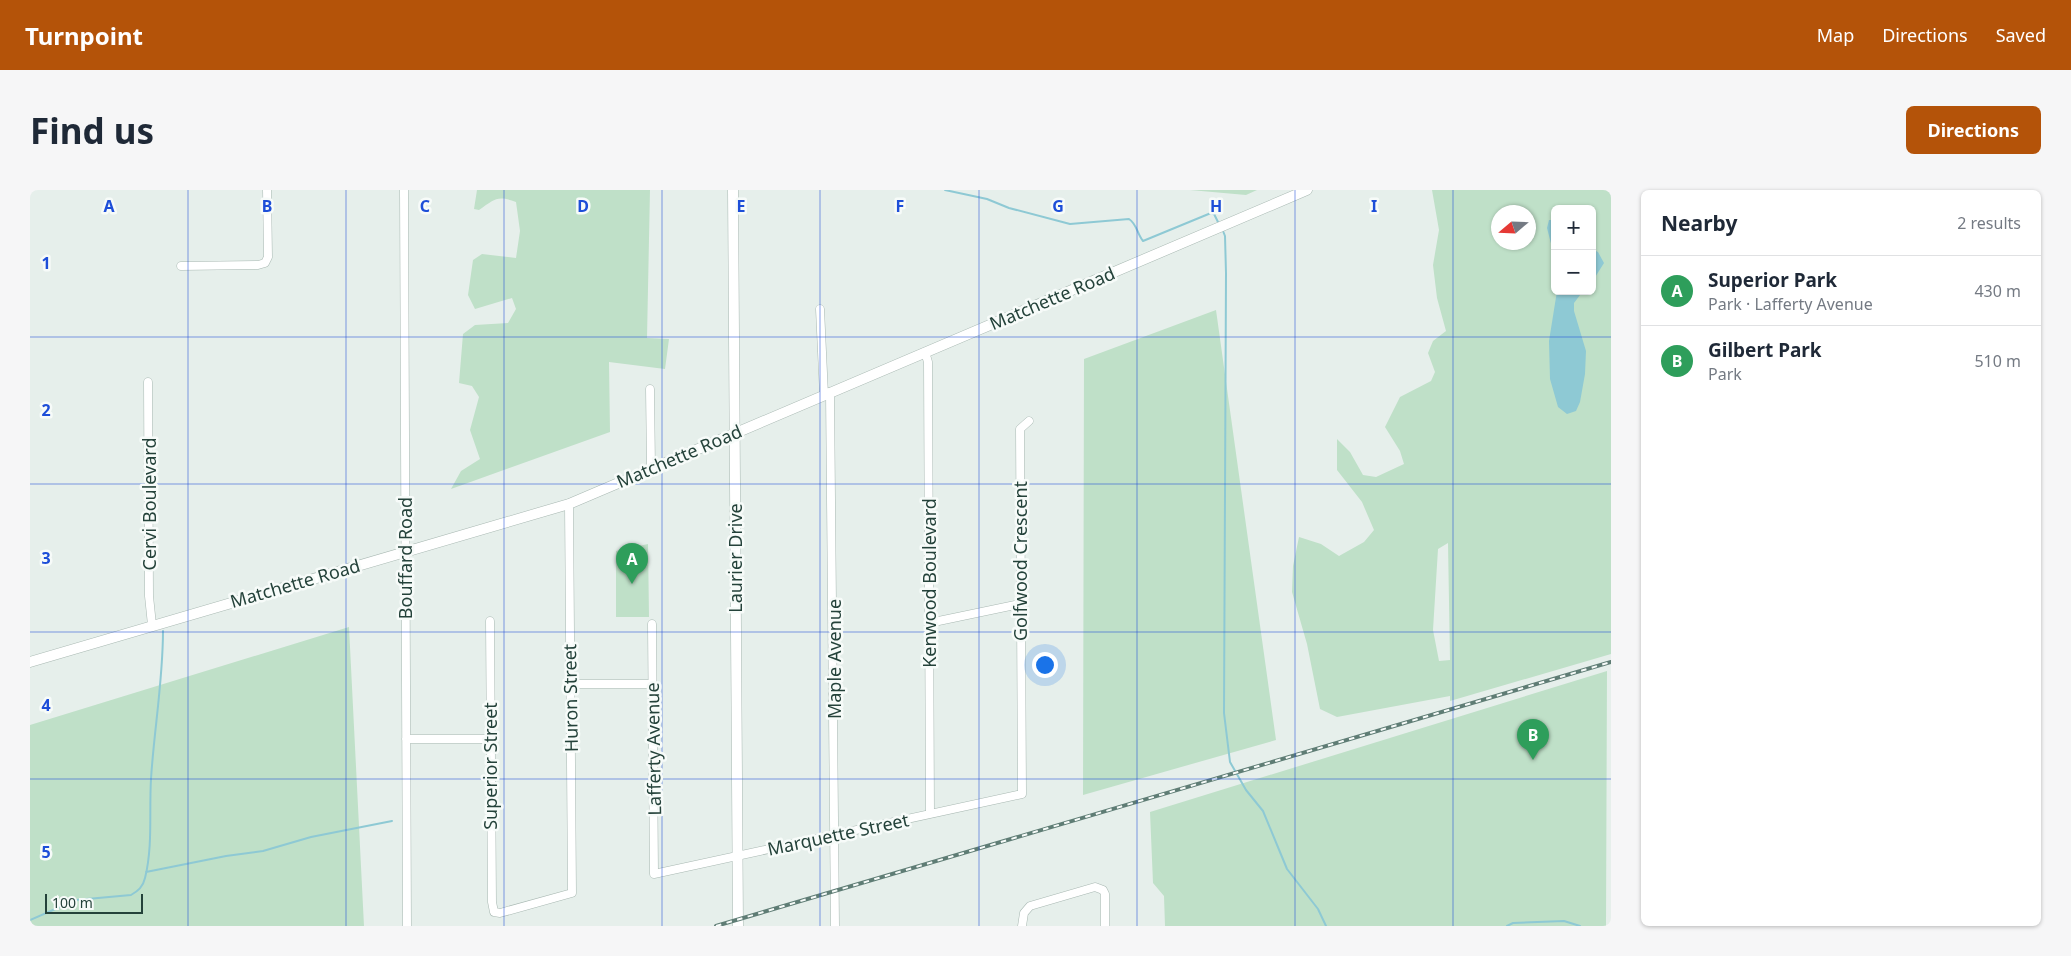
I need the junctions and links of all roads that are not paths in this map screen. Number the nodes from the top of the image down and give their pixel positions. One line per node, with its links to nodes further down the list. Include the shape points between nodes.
1 (267, 190): 5 (street, via 268,257 265,263)
2 (404, 190): 15 (street, Bouffard Road)
3 (733, 190): 12 (street, Laurier Drive)
4 (1307, 190): 7 (street, Matchette Road)
5 (181, 266)
6 (820, 309): 10 (street, Maple Avenue)
7 (926, 352): 10 (street, Matchette Road); 18 (street, Kenwood Boulevard)
8 (148, 382): 20 (street, Cervi Boulevard, via 149,596)
9 (650, 389): 13 (street)
10 (827, 394): 12 (street, Matchette Road); 28 (street, Maple Avenue)
11 (1029, 421): 16 (street, Golfwood Crescent, via 1020,429)
12 (734, 432): 13 (street, Matchette Road); 29 (street, Laurier Drive)
13 (652, 468): 14 (street, Matchette Road)
14 (569, 504): 15 (street, Matchette Road); 22 (street, Huron Street)
15 (405, 551): 20 (street, Matchette Road); 24 (street, Bouffard Road)
16 (1020, 604): 18 (street); 26 (street, Golfwood Crescent)
17 (490, 620): 25 (street, Superior Street)
18 (930, 623): 27 (street, Kenwood Boulevard)
19 (652, 624): 23 (street, Lafferty Avenue)
20 (152, 626): 21 (street, Matchette Road)
21 (30, 662)
22 (569, 684): 23 (street); 31 (street, Huron Street, via 572,892)
23 (652, 684): 30 (street, Lafferty Avenue)
24 (406, 739): 25 (street); 32 (street, Bouffard Road)
25 (489, 739): 31 (street, Superior Street)
26 (1022, 794): 27 (street, Marquette Street)
27 (930, 814): 28 (street, Marquette Street)
28 (834, 835): 29 (street, Marquette Street); 34 (street, Maple Avenue)
29 (738, 856): 30 (street, Marquette Street); 33 (street, Laurier Drive)
30 (654, 874)
31 (494, 912)
32 (407, 926)
33 (738, 926)
34 (835, 926)
35 (1022, 926): 36 (street, via 1022,916 1030,906 1095,887 1105,894)
36 (1106, 926)

